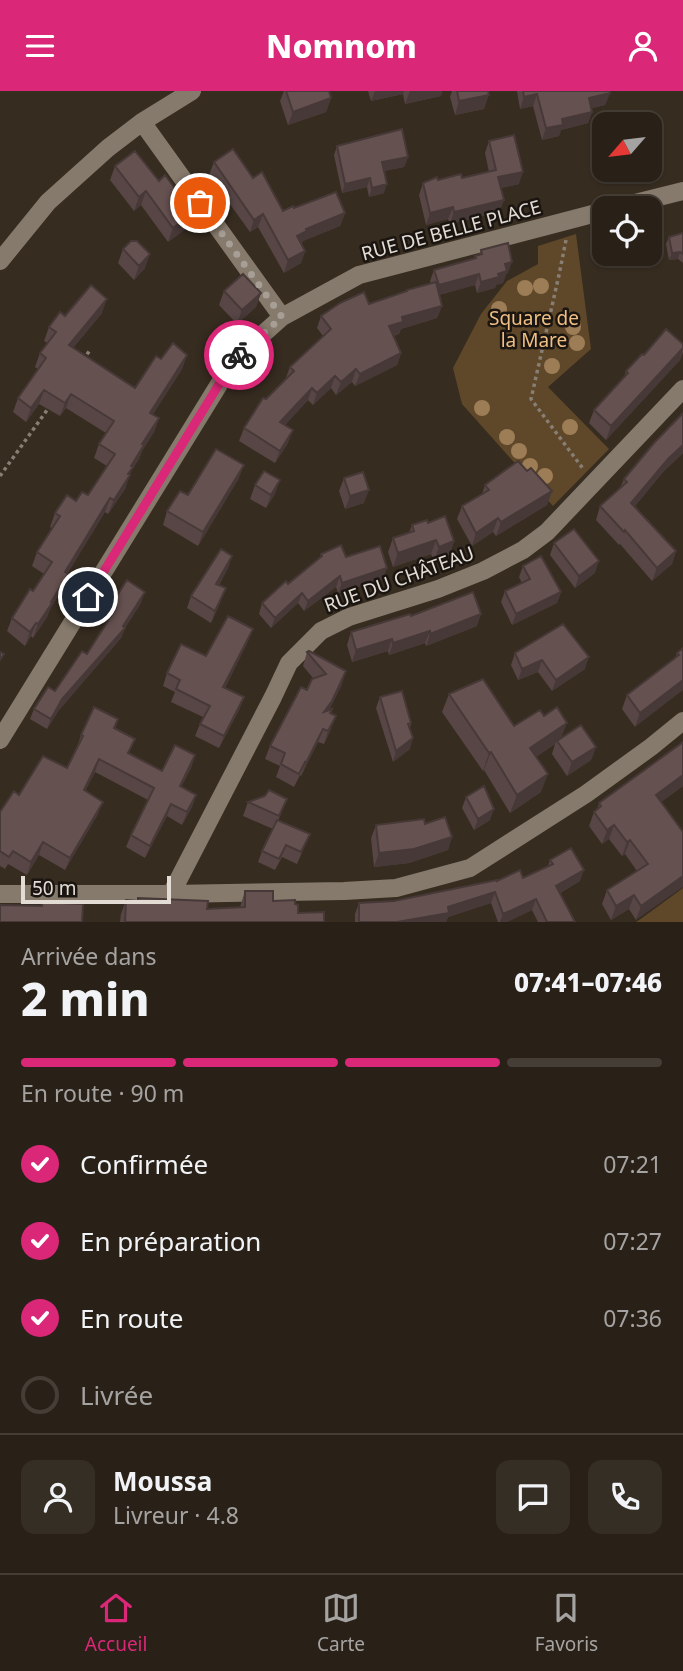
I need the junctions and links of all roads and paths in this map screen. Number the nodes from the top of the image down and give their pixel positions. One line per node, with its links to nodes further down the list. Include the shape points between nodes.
1 (192, 91): 2 (street)
2 (142, 122): 7 (street, via 47,202); 8 (street)
3 (683, 191): 4 (street)
4 (662, 196)
5 (592, 214): 6 (street, RUE DE BELLE PLACE)
6 (569, 220): 8 (street, RUE DE BELLE PLACE, via 359,275); 14 (path, via 531,399)
7 (0, 261)
8 (282, 317): 16 (street, RUE DE BELLE PLACE, via 234,360)
9 (90, 350): 10 (path)
10 (82, 361)
11 (683, 389): 14 (street, RUE DU CHÂTEAU)
12 (52, 402): 13 (path)
13 (0, 476)
14 (594, 483): 18 (street, RUE DU CHÂTEAU, via 547,533 523,550 461,580 349,617 321,631 289,663)
15 (683, 721): 18 (street, via 586,794 470,868 396,888)
16 (0, 740)
17 (0, 894): 18 (street)
18 (171, 894)

